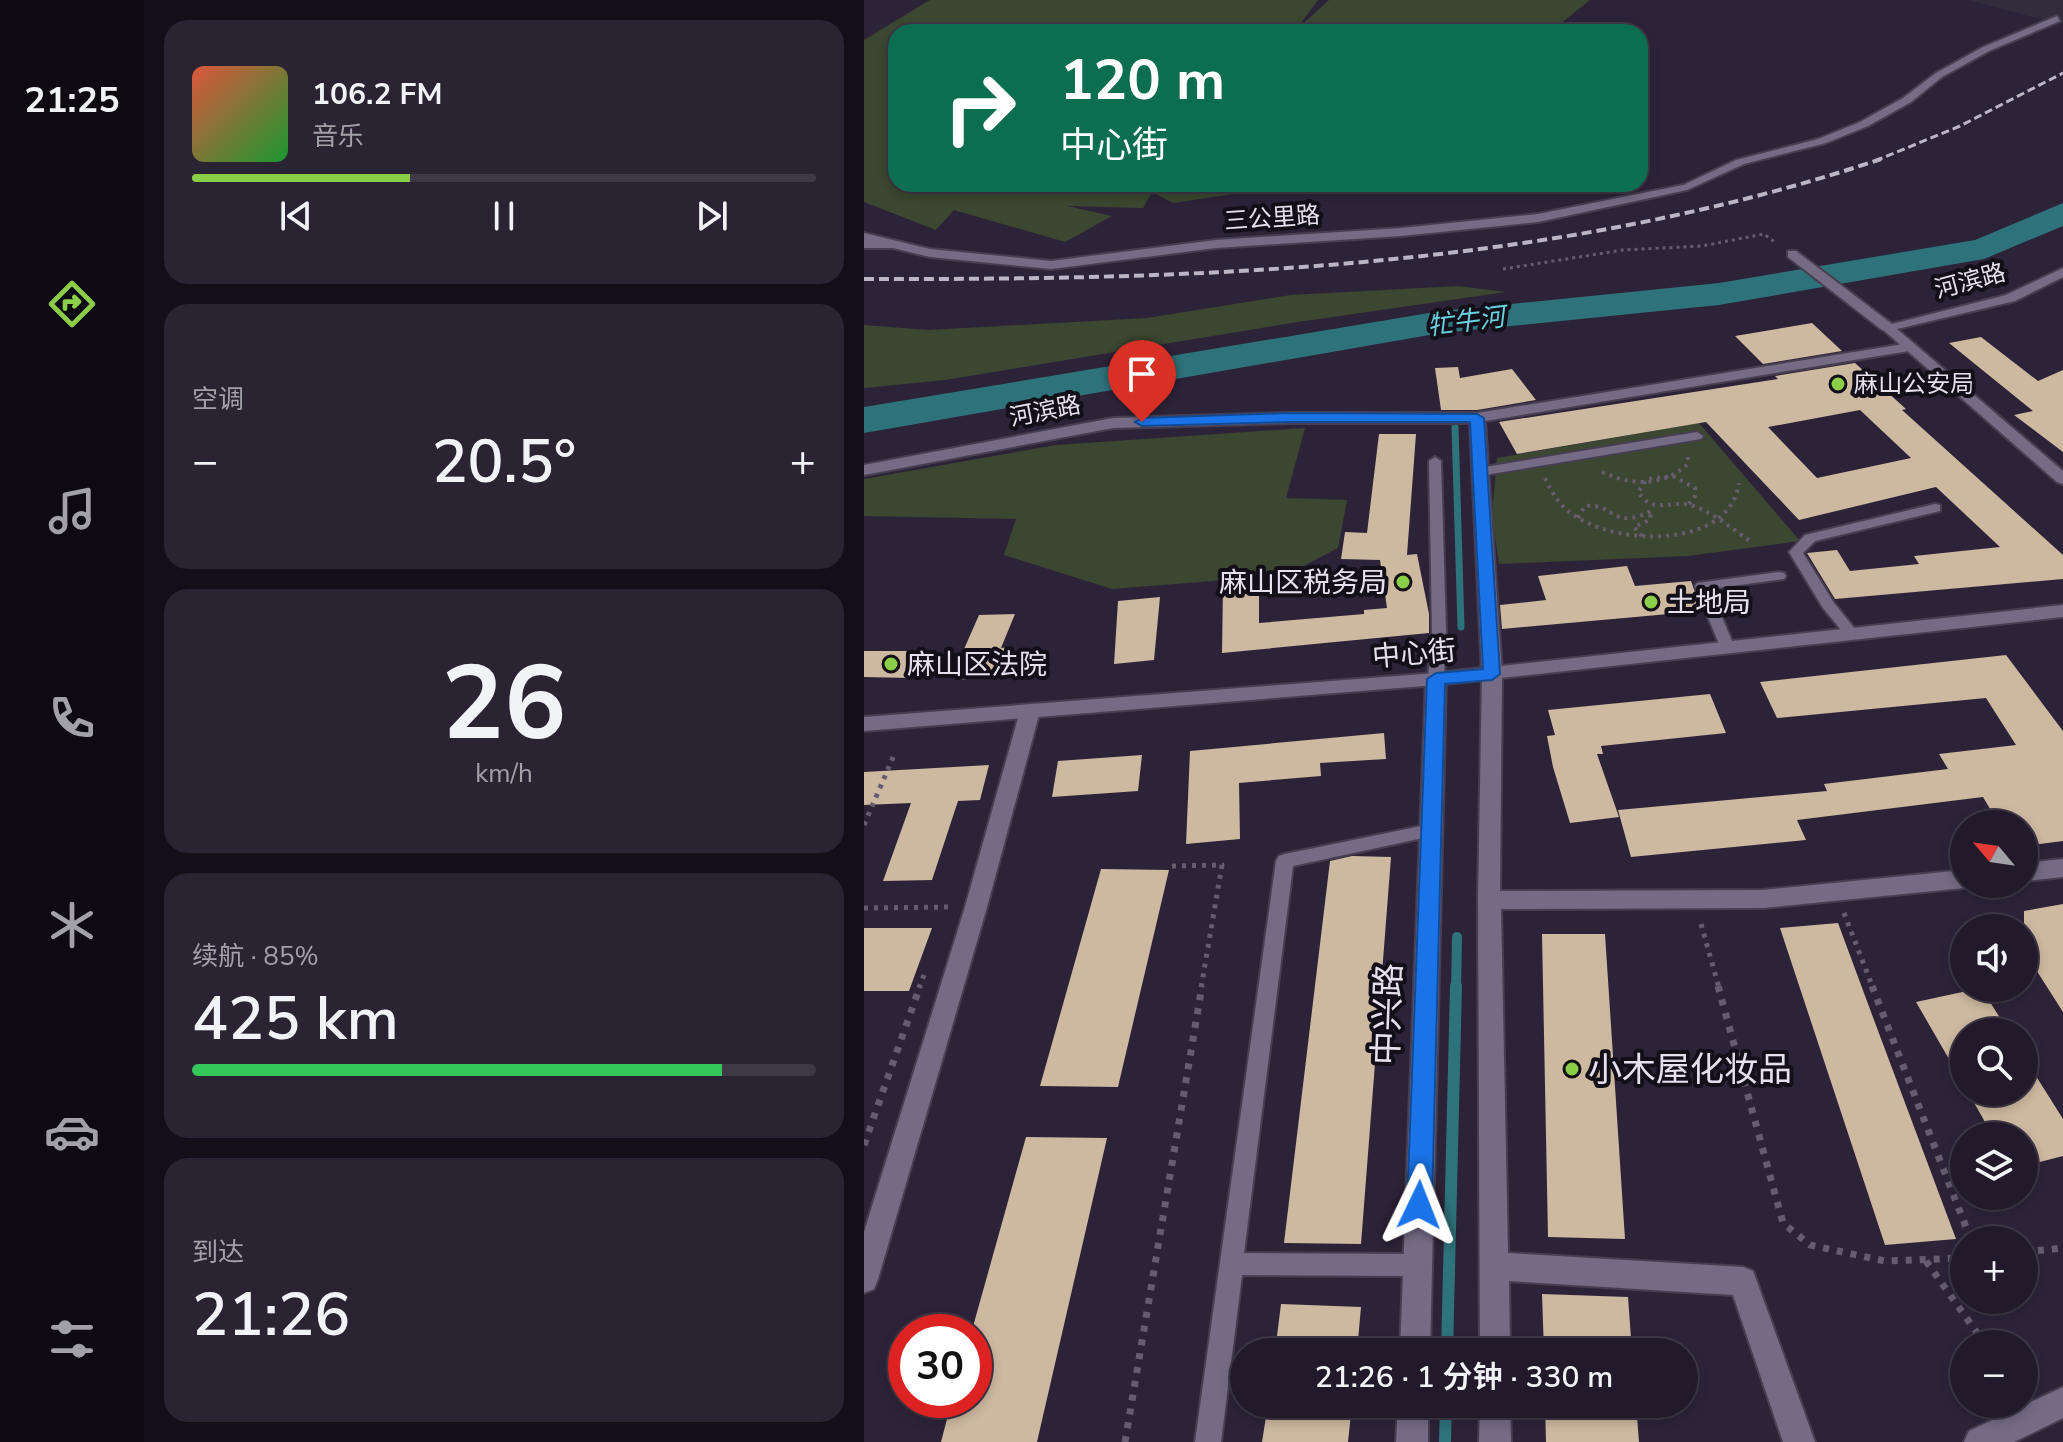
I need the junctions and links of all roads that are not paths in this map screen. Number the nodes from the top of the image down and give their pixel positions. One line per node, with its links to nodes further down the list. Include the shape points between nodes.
1 (2057, 19): 4 (street, 三公里路, via 1986,49 1907,100 1822,141 1740,162 1683,188 1538,218 1216,244 1051,265 988,261)
2 (864, 237): 4 (street, 三公里路)
3 (864, 244): 4 (street)
4 (891, 244)
5 (1792, 254): 7 (street)
6 (2063, 272): 7 (street, 河滨路, via 2010,298)
7 (1887, 327): 8 (street)
8 (1910, 347): 9 (street, 河滨路); 14 (street)
9 (1477, 418): 12 (street, 河滨路, via 1113,423); 13 (street)
10 (1697, 436): 13 (lane)
11 (1435, 461): 21 (lane)
12 (864, 470)
13 (1479, 472): 20 (street)
14 (2063, 479)
15 (1935, 508): 18 (lane, via 1810,538 1796,552)
16 (1779, 576): 19 (lane, via 1702,586)
17 (2063, 611): 18 (street, 中心街)
18 (1852, 634): 19 (street, 中心街)
19 (1727, 648): 20 (street, 中心街)
20 (1492, 674): 21 (street, 中心街); 28 (street)
21 (1436, 679): 22 (street, 中心街); 24 (street, 中兴路)
22 (1030, 711): 23 (street, 中心街); 32 (street)
23 (864, 724)
24 (1431, 830): 29 (lane, via 1285,861); 30 (street, 中兴路)
25 (2063, 868): 26 (street)
26 (2038, 871)
27 (1950, 880): 28 (street, via 1763,899)
28 (1489, 900): 31 (street)
29 (1231, 1264): 30 (lane); 38 (lane)
30 (1417, 1265): 33 (street, 中兴路)
31 (1494, 1266): 34 (street); 41 (street, via 1743,1281)
32 (864, 1279)
33 (1415, 1338)
34 (1495, 1338)
35 (2063, 1402): 42 (street)
36 (1413, 1418): 39 (street)
37 (1495, 1418): 40 (street)
38 (1208, 1442)
39 (1412, 1442)
40 (1495, 1442)
41 (1799, 1442)
42 (1980, 1442)

